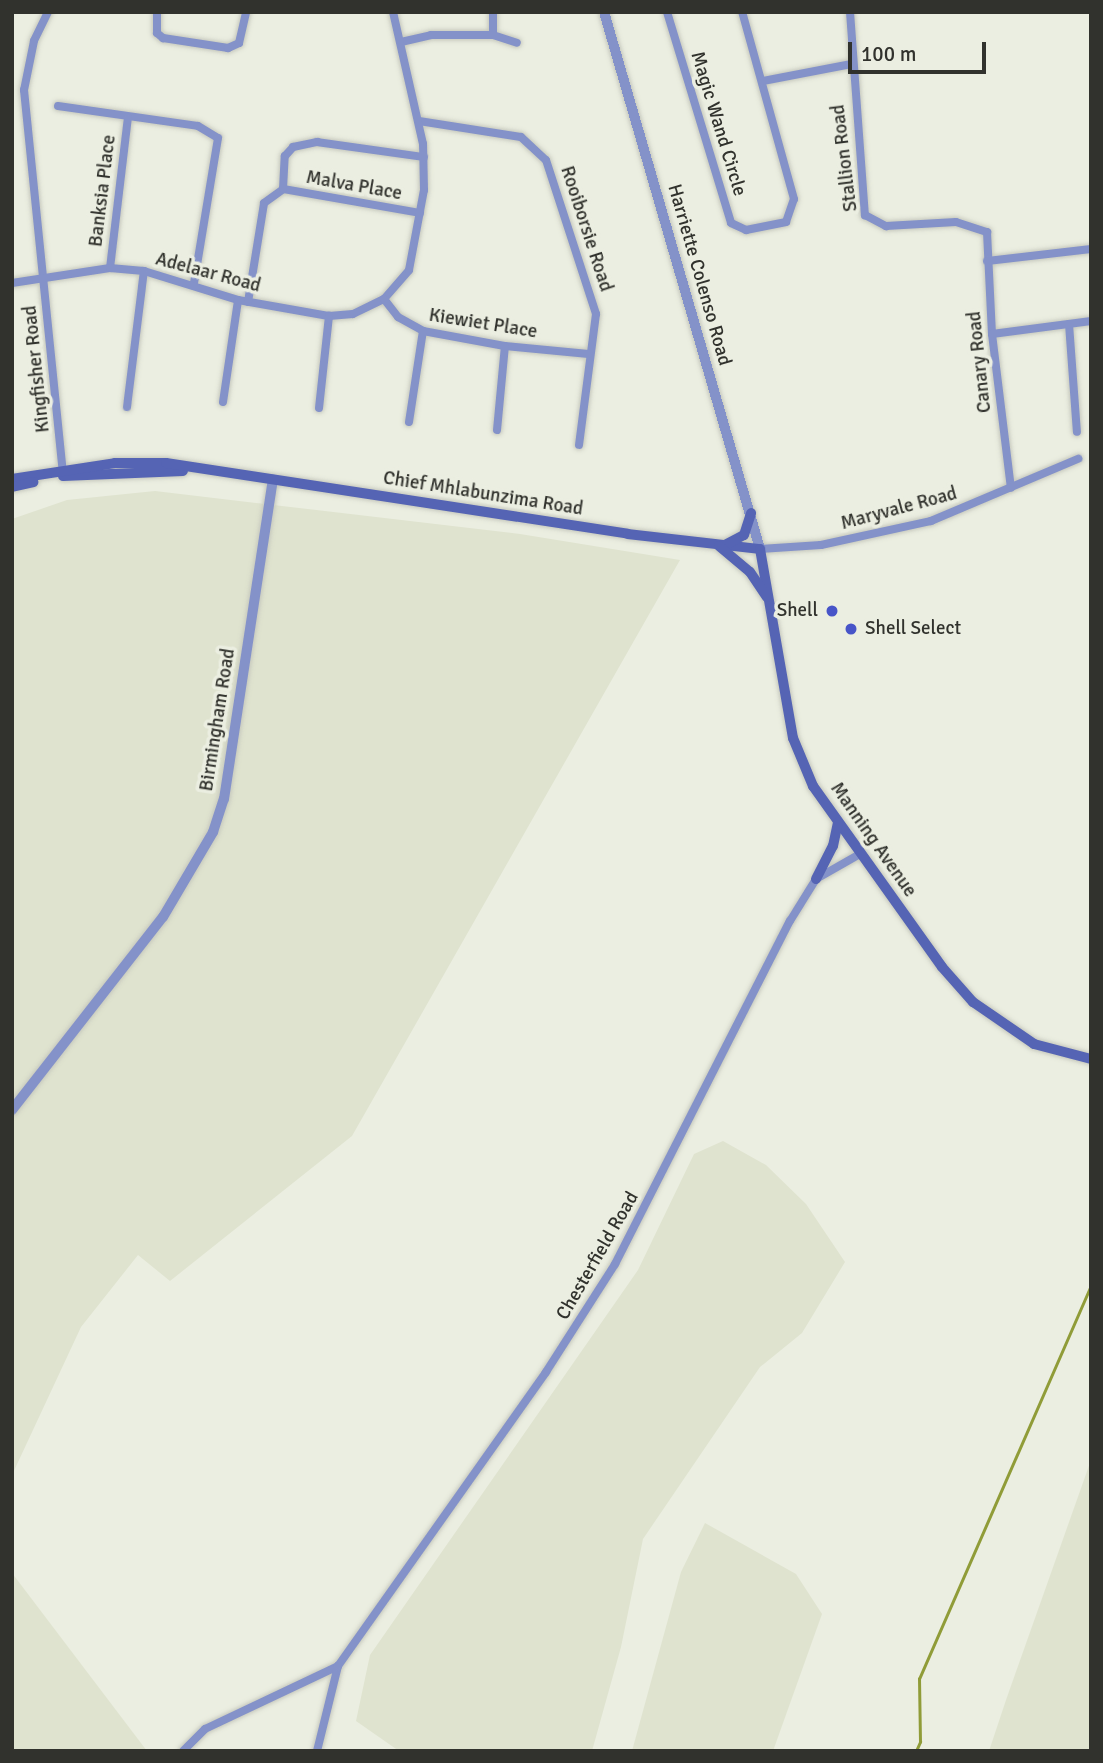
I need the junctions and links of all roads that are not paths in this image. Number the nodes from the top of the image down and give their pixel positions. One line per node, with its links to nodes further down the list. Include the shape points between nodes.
1 (48, 12): 26 (street, Kingfisher Road, via 34,41 24,90)
2 (157, 12): 3 (street, via 157,33 163,38 228,48 239,43)
3 (246, 12)
4 (393, 12): 11 (street, Adelaar Road)
5 (493, 12): 10 (street)
6 (604, 12): 52 (street, Harriette Colenso Road)
7 (667, 12): 14 (street, Magic Wand Circle, via 732,223 746,230 786,222 794,199)
8 (742, 12): 14 (street, Magic Wand Circle)
9 (850, 12): 13 (street, Stallion Road)
10 (493, 34): 11 (street, via 431,35); 12 (street)
11 (401, 42): 17 (street, Adelaar Road)
12 (517, 43)
13 (851, 64): 14 (street); 21 (street, Stallion Road, via 865,215 886,226 956,222)
14 (764, 81)
15 (58, 106): 16 (street)
16 (128, 118): 24 (street, Banksia Place); 28 (street, via 198,126 218,138)
17 (419, 121): 18 (street, Adelaar Road); 38 (street, Rooiborsie Road, via 521,136 546,160 595,304)
18 (424, 157): 19 (street, via 299,143 285,156); 20 (street, Adelaar Road)
19 (283, 189): 20 (street, Malva Place); 31 (street, via 264,203)
20 (420, 213): 29 (street, Adelaar Road, via 409,270)
21 (987, 232): 23 (street, Canary Road)
22 (1091, 248): 23 (street)
23 (988, 261): 36 (street, Canary Road)
24 (110, 268): 25 (street, Adelaar Road); 26 (street, Adelaar Road)
25 (144, 271): 28 (street, Adelaar Road); 40 (street)
26 (44, 278): 27 (street, Adelaar Road); 47 (street, Kingfisher Road)
27 (12, 283)
28 (194, 283): 30 (street, Adelaar Road)
29 (384, 299): 32 (street, Adelaar Road, via 353,314); 35 (street, Kiewiet Place, via 398,317)
30 (238, 300): 31 (street, Adelaar Road); 39 (street)
31 (248, 302): 32 (street, Adelaar Road)
32 (329, 316): 41 (street)
33 (1091, 321): 34 (street)
34 (1069, 324): 36 (street); 44 (street)
35 (423, 331): 37 (street, Kiewiet Place); 42 (street)
36 (992, 334): 51 (street, Canary Road)
37 (505, 346): 38 (street, Kiewiet Place); 43 (street)
38 (589, 354): 45 (street, Rooiborsie Road)
39 (223, 402)
40 (127, 407)
41 (319, 408)
42 (409, 422)
43 (497, 430)
44 (1077, 432)
45 (579, 445)
46 (1078, 459): 51 (street, Maryvale Road)
47 (63, 473): 48 (main road, Chief Mhlabunzima Road); 49 (main road, Chief Mhlabunzima Road, via 201,471); 50 (main road, Chief Mhlabunzima Road)
48 (12, 479)
49 (272, 480): 53 (main road, Chief Mhlabunzima Road); 60 (street, Birmingham Road, via 224,799 212,832 190,878 163,917)
50 (12, 487)
51 (1011, 488): 54 (street, Maryvale Road, via 950,514 875,535)
52 (751, 513): 53 (main road, via 744,536); 54 (street, Harriette Colenso Road)
53 (719, 546): 54 (main road, Chief Mhlabunzima Road); 55 (main road, via 750,572)
54 (760, 549): 55 (main road, Manning Avenue)
55 (772, 606): 56 (main road, Manning Avenue, via 793,738 813,786)
56 (838, 823): 57 (main road, Manning Avenue); 58 (main road, via 833,846)
57 (860, 854): 58 (street, Chesterfield Road); 59 (main road, Manning Avenue, via 973,1002 1034,1044)
58 (816, 879): 61 (street, Chesterfield Road, via 790,921 615,1265 546,1372)
59 (1091, 1059)
60 (12, 1110)
61 (338, 1666): 62 (street, Chesterfield Road, via 205,1730); 63 (street, Chesterfield Road)
62 (183, 1751)
63 (317, 1751)

